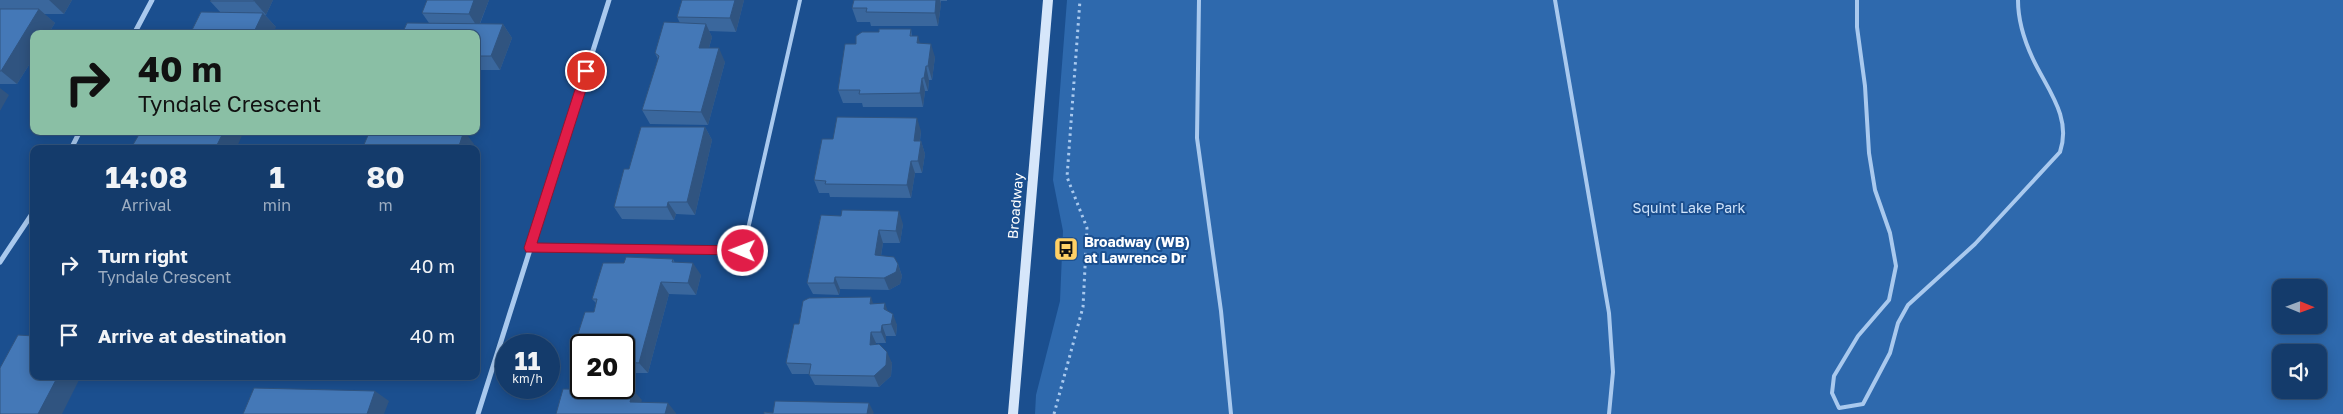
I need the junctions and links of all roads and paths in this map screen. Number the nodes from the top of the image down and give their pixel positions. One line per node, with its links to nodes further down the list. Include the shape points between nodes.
1 (152, 0): 10 (street)
2 (609, 0): 12 (street)
3 (800, 0): 12 (lane, via 743,251)
4 (1048, 0): 15 (street, Broadway)
5 (1080, 0): 16 (path, via 1067,177 1087,228 1084,307)
6 (1199, 0): 17 (lane, via 1197,138 1220,302)
7 (1555, 0): 18 (lane, via 1614,347)
8 (1857, 0): 9 (lane, via 1869,153 1875,190 1890,233 1896,266 1889,300 1858,336 1834,376 1832,393 1839,408 1863,404 1890,353 1898,323 1908,305 1975,244 2060,152 2066,137 2063,118 2026,41 2019,19)
9 (2018, 0)
10 (136, 30)
11 (30, 217): 13 (street)
12 (530, 248): 14 (street)
13 (0, 262)
14 (478, 414)
15 (1013, 414)
16 (1054, 414)
17 (1231, 414)
18 (1609, 414)

